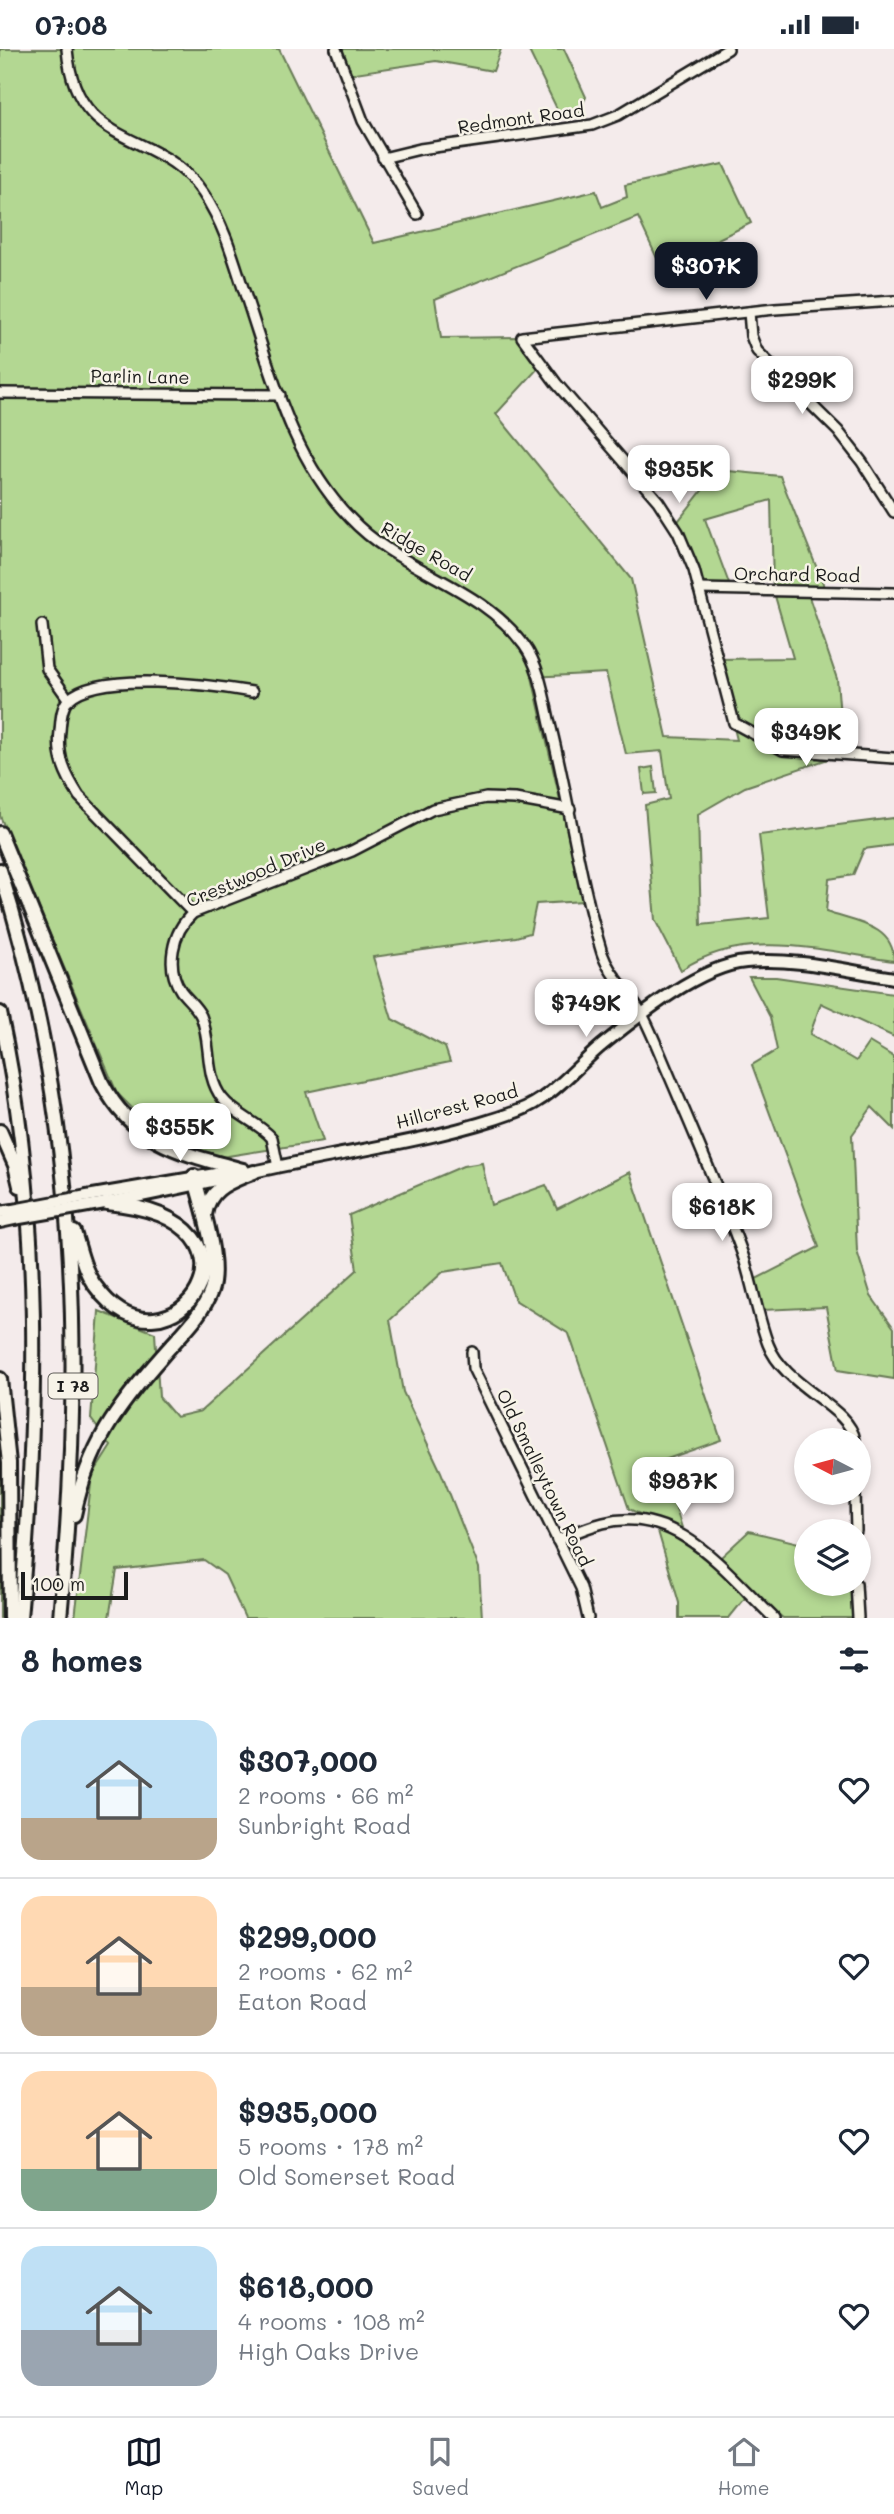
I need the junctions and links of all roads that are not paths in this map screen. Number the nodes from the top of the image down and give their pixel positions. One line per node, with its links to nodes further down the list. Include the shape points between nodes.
1 (67, 49): 9 (street, Ridge Road, via 75,86 91,115 183,171 211,204)
2 (336, 49): 4 (street, via 363,121)
3 (728, 49): 4 (street, Redmont Road, via 618,115 592,125)
4 (383, 158): 5 (street)
5 (417, 214)
6 (894, 300): 7 (street)
7 (749, 312): 10 (street, via 757,351 838,431); 11 (street, via 522,337 670,517 687,549)
8 (0, 393): 9 (street, Parlin Lane)
9 (279, 395): 17 (street, Ridge Road, via 306,459 350,519 385,550 481,603 525,647 541,685)
10 (894, 512)
11 (699, 589): 12 (street, Orchard Road); 16 (street, via 734,723 783,750)
12 (894, 593)
13 (43, 625): 15 (street, via 47,669)
14 (252, 692): 15 (street, via 122,684 95,687)
15 (69, 700): 20 (street, via 58,744 68,779 79,796)
16 (894, 758)
17 (570, 809): 20 (street, Crestwood Drive, via 500,798 444,806 352,851); 23 (street, Ridge Road, via 603,958)
18 (0, 833): 26 (highway, via 102,1083 117,1108 160,1144)
19 (0, 870): 32 (highway, I 78, via 52,1076)
20 (193, 913): 25 (street, Crestwood Drive, via 178,933 172,969 179,988 201,1016 217,1091 272,1138)
21 (894, 978): 23 (main road, Hillcrest Road, via 745,962 710,972)
22 (0, 1013): 35 (highway, I 78, via 13,1075)
23 (642, 1016): 25 (main road, Hillcrest Road, via 540,1100 517,1111); 38 (street, Ridge Road, via 740,1247 773,1357)
24 (0, 1131): 35 (highway, via 15,1165)
25 (278, 1167): 26 (main road, Hillcrest Road)
26 (248, 1171): 27 (main road, Hillcrest Road); 33 (highway, via 219,1187)
27 (196, 1181): 28 (main road, Hillcrest Road); 29 (main road, Hillcrest Road); 33 (highway)
28 (88, 1201): 29 (main road, Hillcrest Road); 31 (main road, Hillcrest Road, bridge)
29 (107, 1203): 32 (highway, via 136,1205 170,1217 194,1240 202,1255 202,1279 183,1309 150,1319 116,1308 89,1276)
30 (0, 1212): 31 (main road, Hillcrest Road)
31 (13, 1214): 34 (main road, Hillcrest Road)
32 (68, 1215): 40 (highway, I 78, via 74,1309)
33 (204, 1218): 40 (highway, via 212,1260 211,1291 96,1443 82,1482)
34 (0, 1222)
35 (30, 1230): 43 (highway, I 78, via 35,1311 33,1420)
36 (472, 1352): 39 (street, Old Smalleytown Road, via 473,1368)
37 (0, 1379): 42 (highway, via 10,1473)
38 (850, 1428)
39 (557, 1540): 45 (street, Old Smalleytown Road, via 581,1588); 46 (street, via 617,1520 672,1527 728,1572)
40 (66, 1557): 44 (highway, I 78)
41 (857, 1596): 47 (street)
42 (10, 1618)
43 (20, 1618)
44 (60, 1618)
45 (588, 1618)
46 (774, 1618)
47 (858, 1618)

